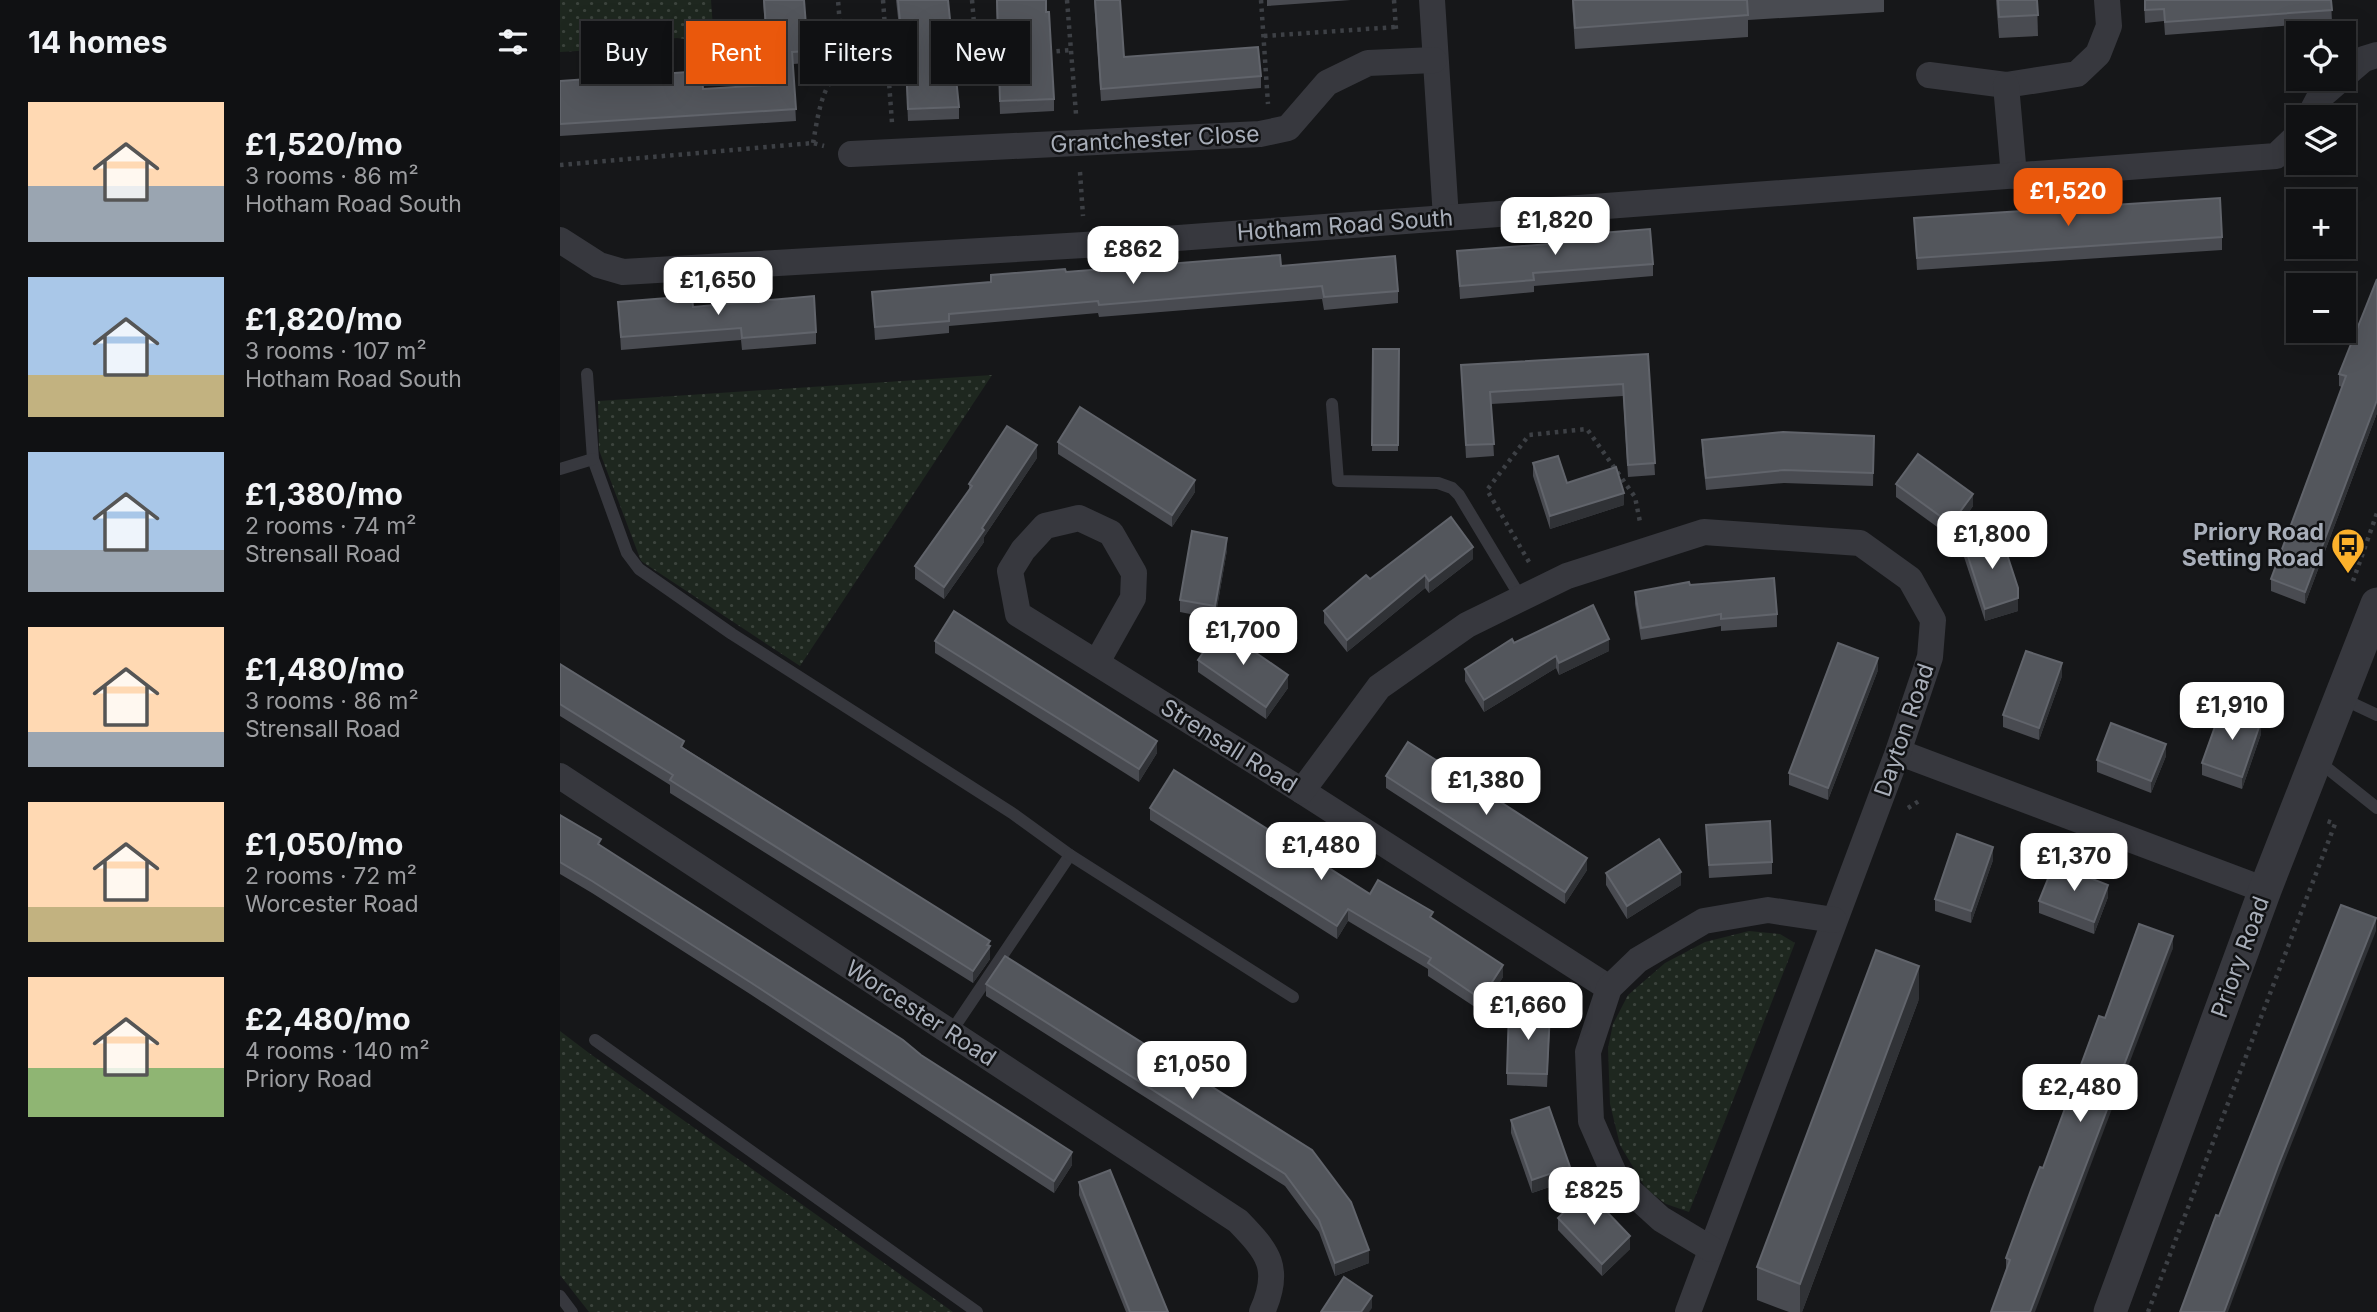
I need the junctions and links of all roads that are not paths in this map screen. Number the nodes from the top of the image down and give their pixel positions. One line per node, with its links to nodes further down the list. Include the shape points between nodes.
1 (1432, 0): 4 (street)
2 (2107, 0): 7 (street, via 2109,26 2098,54 2077,74)
3 (2377, 55): 5 (street)
4 (1434, 60): 11 (street, Grantchester Close, via 1368,63 1327,83 1288,128 1270,132); 13 (street)
5 (2356, 66)
6 (1929, 75): 7 (street)
7 (2006, 85): 12 (street)
8 (2327, 91): 9 (street)
9 (2315, 105)
10 (2286, 146): 12 (street, Hotham Road South, via 2276,156)
11 (850, 154)
12 (2014, 176): 13 (street, Hotham Road South)
13 (1446, 218): 14 (street, Hotham Road South, via 623,272 599,265)
14 (560, 240)
15 (587, 374): 17 (lane)
16 (1332, 404): 19 (lane, via 1338,481 1438,483 1452,488)
17 (593, 459): 18 (lane); 29 (lane, via 627,554 639,569)
18 (560, 469)
19 (1532, 593): 24 (street, Dayton Road, via 1567,576 1704,532 1860,543 1910,579 1933,620 1930,657); 27 (street, Dayton Road, via 1467,625 1379,687)
20 (2377, 604): 22 (street, Priory Road)
21 (1097, 662): 21 (street, Strensall Road, via 1018,614 1010,570 1045,526 1079,518 1111,533 1134,573 1133,598); 27 (street, Strensall Road)
22 (2341, 698): 23 (lane); 25 (street, Priory Road)
23 (2377, 715)
24 (1898, 752): 30 (street); 31 (street, Dayton Road)
25 (2316, 760): 28 (lane); 30 (street, Priory Road)
26 (560, 776): 34 (street, Worcester Road)
27 (1302, 791): 32 (street, Strensall Road)
28 (2377, 808)
29 (1070, 855): 33 (lane); 34 (lane)
30 (2265, 890): 42 (street, Priory Road)
31 (1834, 920): 32 (street, via 1768,910 1704,921 1638,961); 36 (street, Dayton Road)
32 (1609, 988): 36 (street, via 1588,1052 1591,1121 1616,1178 1661,1219)
33 (1293, 997)
34 (951, 1032): 40 (street, Worcester Road, via 1238,1221 1261,1244 1270,1261 1270,1287)
35 (595, 1040): 39 (lane)
36 (1711, 1249): 41 (street, Dayton Road)
37 (560, 1296): 38 (lane)
38 (572, 1312)
39 (976, 1312)
40 (1262, 1312)
41 (1688, 1312)
42 (2110, 1312)

